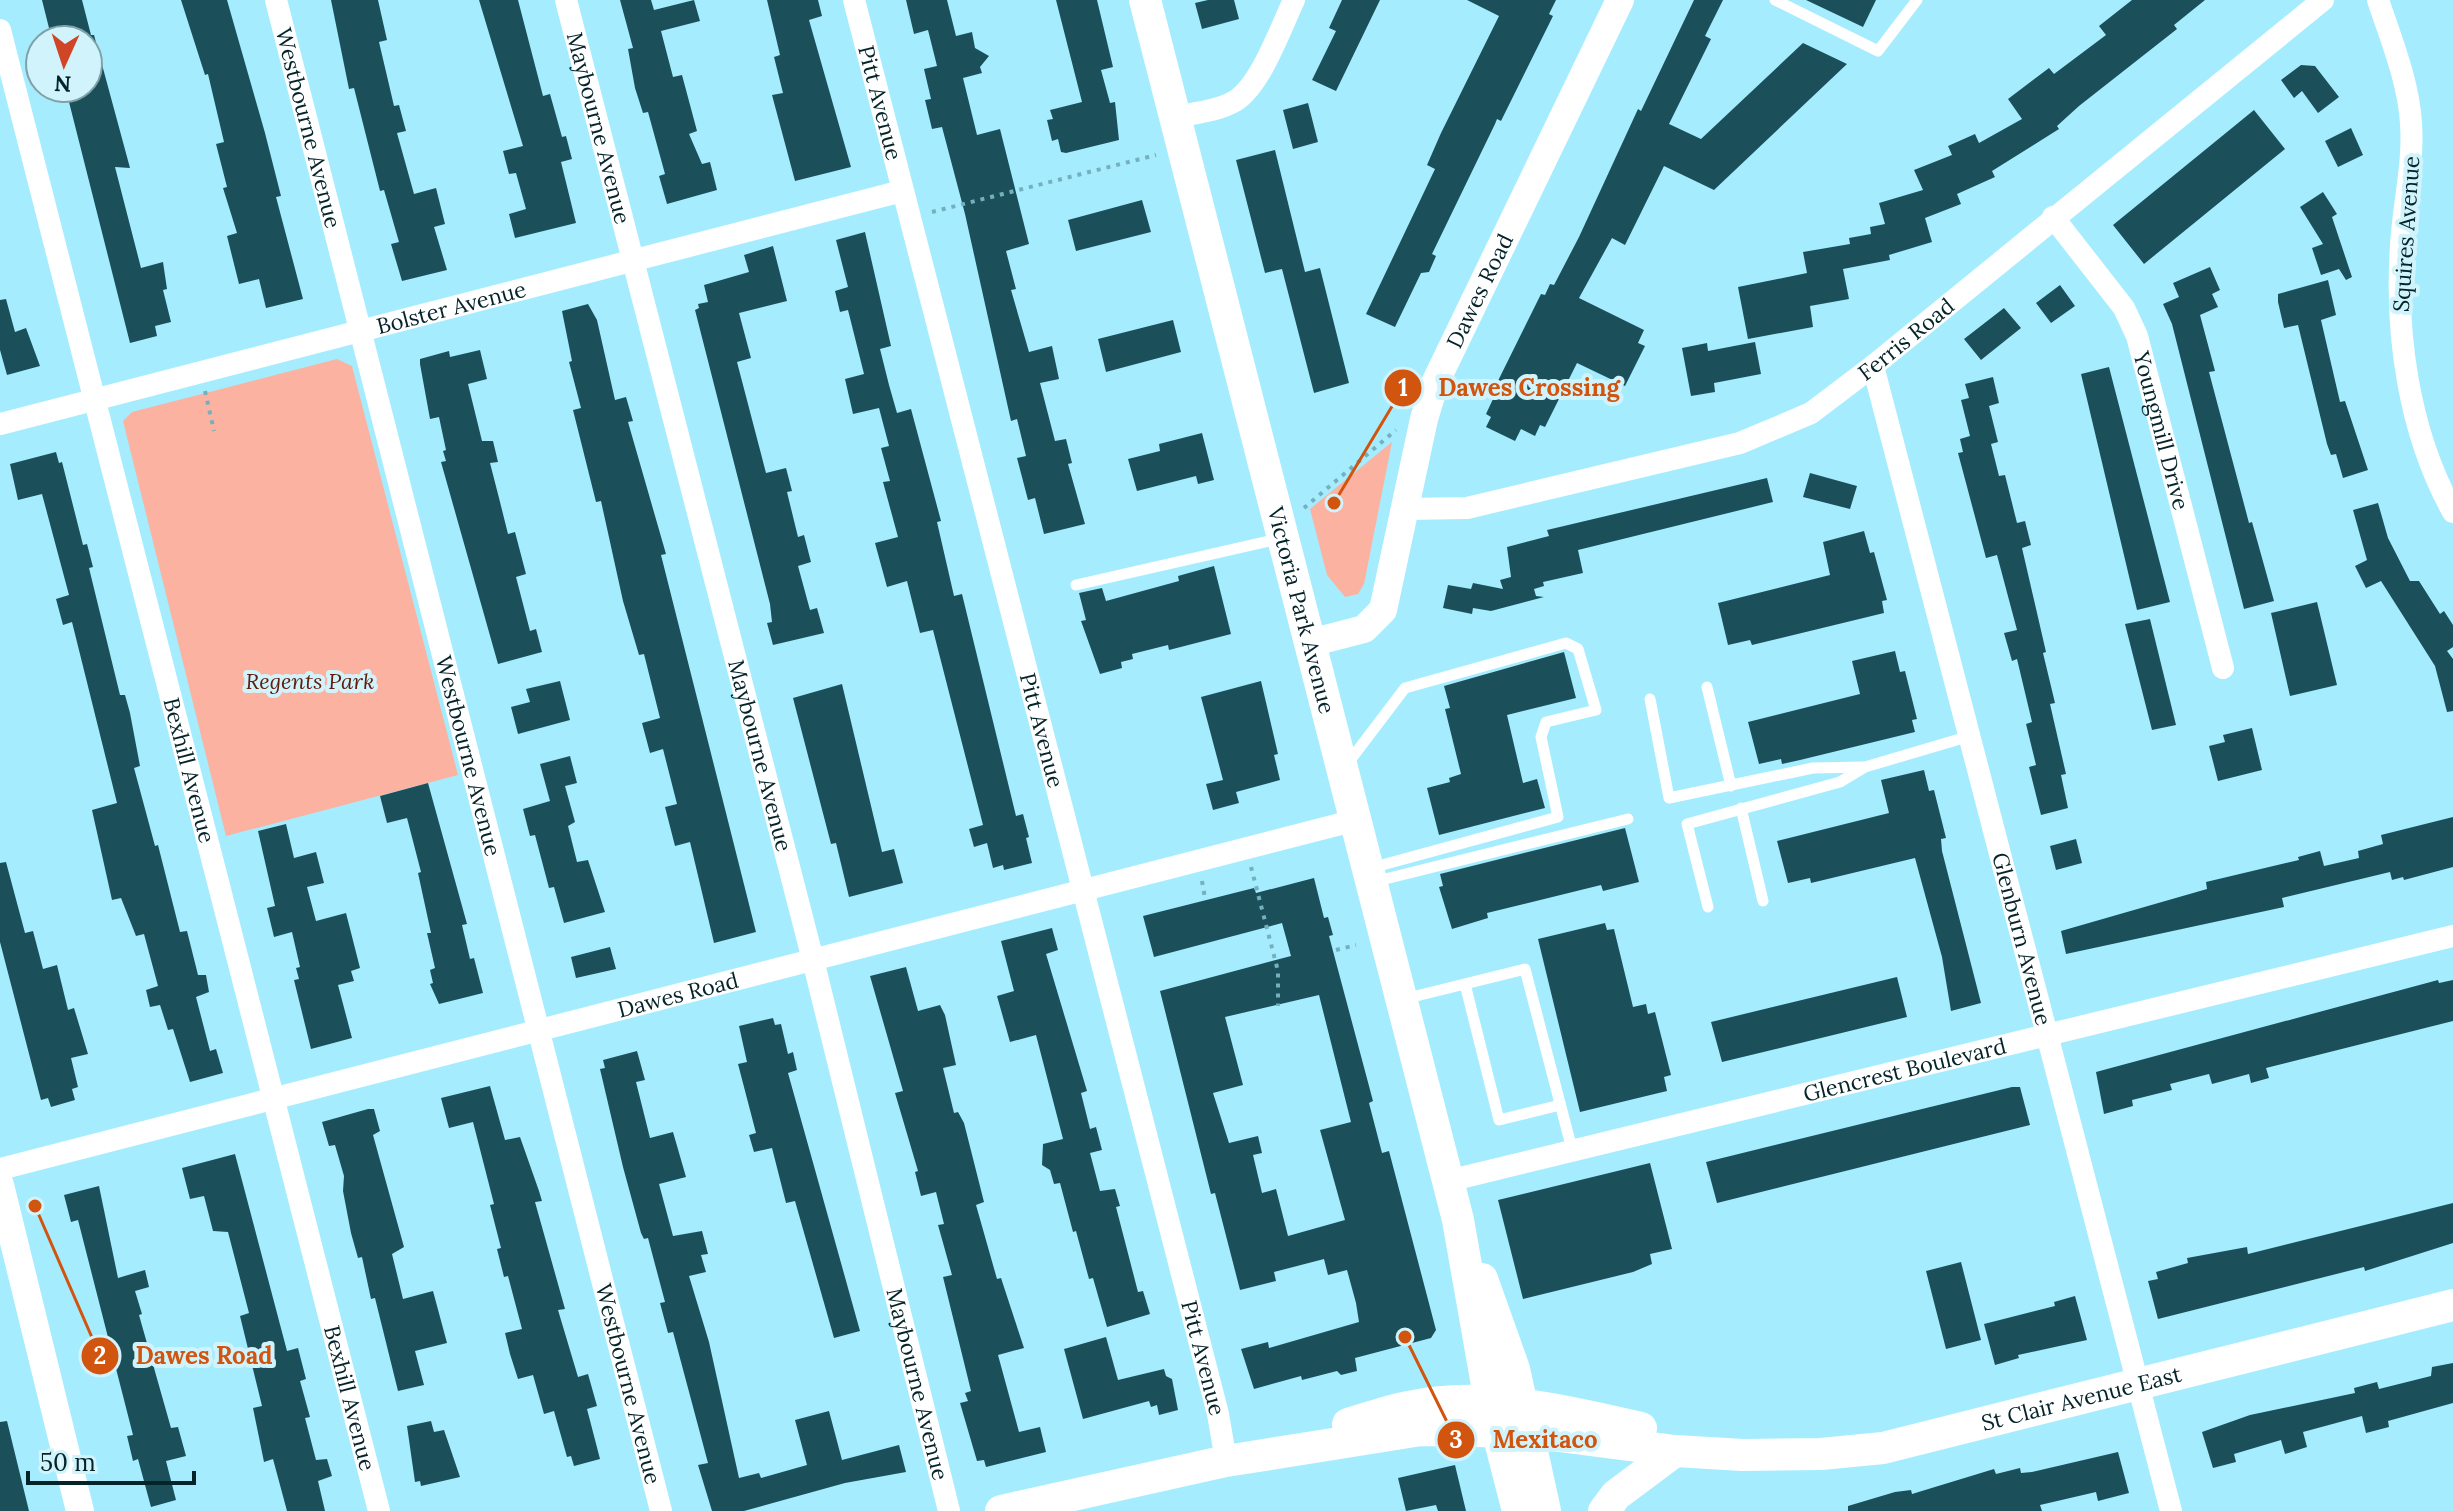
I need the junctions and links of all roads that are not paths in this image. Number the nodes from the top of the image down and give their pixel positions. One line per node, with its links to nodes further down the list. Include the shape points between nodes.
1 (276, 0): 16 (street, Westbourne Avenue)
2 (566, 0): 15 (street, Maybourne Avenue)
3 (854, 0): 13 (street, Pitt Avenue)
4 (1145, 0): 12 (main road, Victoria Park Avenue)
5 (1294, 0): 12 (street, via 1242,96)
6 (1620, 0): 20 (street, Dawes Road, via 1435,383)
7 (1775, 0): 8 (lane, via 1878,51)
8 (1917, 0)
9 (2323, 0): 14 (street, Ferris Road)
10 (2378, 0): 21 (street, Squires Avenue, via 2411,119 2399,317 2427,453)
11 (0, 30): 18 (street, Bexhill Avenue)
12 (1175, 117): 22 (main road, Victoria Park Avenue)
13 (902, 191): 15 (street, Bolster Avenue); 36 (street, Pitt Avenue)
14 (2053, 217): 17 (street, Ferris Road); 25 (street, Youngmill Drive, via 2124,308 2137,336)
15 (632, 261): 16 (street, Bolster Avenue); 40 (street, Maybourne Avenue)
16 (359, 332): 18 (street, Bolster Avenue); 43 (street, Westbourne Avenue)
17 (1873, 366): 20 (street, Ferris Road, via 1811,413 1740,443 1467,508); 28 (street, Glenburn Avenue)
18 (94, 400): 19 (street, Bolster Avenue); 45 (street, Bexhill Avenue)
19 (0, 424)
20 (1405, 509): 24 (street, Dawes Road, via 1381,614 1360,630)
21 (2453, 512)
22 (1283, 538): 23 (lane); 24 (main road, Victoria Park Avenue)
23 (1076, 585)
24 (1310, 643): 30 (main road, Victoria Park Avenue)
25 (2223, 668)
26 (1707, 687): 31 (lane)
27 (1650, 699): 31 (lane, via 1669,798)
28 (1970, 736): 29 (lane); 44 (street, Glenburn Avenue)
29 (1865, 767): 31 (lane, via 1813,768); 32 (lane, via 1840,782)
30 (1343, 770): 34 (main road, Victoria Park Avenue); 35 (lane, via 1405,688 1566,643 1578,649 1596,710 1546,722 1541,737 1558,817)
31 (1731, 786)
32 (1741, 808): 37 (lane); 38 (lane, via 1687,824)
33 (1628, 819): 35 (lane)
34 (1356, 820): 35 (main road, Victoria Park Avenue); 36 (street, Dawes Road)
35 (1370, 875): 42 (main road, Victoria Park Avenue)
36 (1081, 889): 40 (street, Dawes Road); 55 (street, Pitt Avenue)
37 (1763, 901)
38 (1708, 907)
39 (2453, 936): 44 (street, Glencrest Boulevard)
40 (813, 960): 43 (street, Dawes Road); 59 (street, Maybourne Avenue)
41 (1465, 984): 42 (lane); 46 (lane, via 1525,969); 46 (lane, via 1499,1120)
42 (1402, 1000): 49 (main road, Victoria Park Avenue)
43 (540, 1029): 45 (street, Dawes Road); 58 (street, Westbourne Avenue)
44 (2046, 1037): 47 (street, Glencrest Boulevard); 52 (street, Glenburn Avenue)
45 (271, 1100): 48 (street, Dawes Road); 57 (street, Bexhill Avenue)
46 (1560, 1105): 47 (lane)
47 (1573, 1153): 49 (street, Glencrest Boulevard)
48 (0, 1169)
49 (1448, 1181): 53 (main road, Victoria Park Avenue, via 1494,1308)
50 (0, 1185): 56 (street)
51 (2453, 1305): 52 (main road, St Clair Avenue East)
52 (2138, 1385): 54 (main road, St Clair Avenue East, via 1883,1448 1790,1455); 64 (street, Glenburn Avenue)
53 (1509, 1417): 54 (main road, St Clair Avenue East); 55 (main road, St Clair Avenue East); 61 (main road, Victoria Park Avenue); 62 (main road, Victoria Park Avenue)
54 (1690, 1450): 63 (main road, via 1616,1495)
55 (1226, 1461): 60 (main road, St Clair Avenue East)
56 (80, 1511)
57 (379, 1511)
58 (661, 1511)
59 (949, 1511)
60 (1001, 1511)
61 (1518, 1511)
62 (1545, 1511)
63 (1604, 1511)
64 (2171, 1511)

